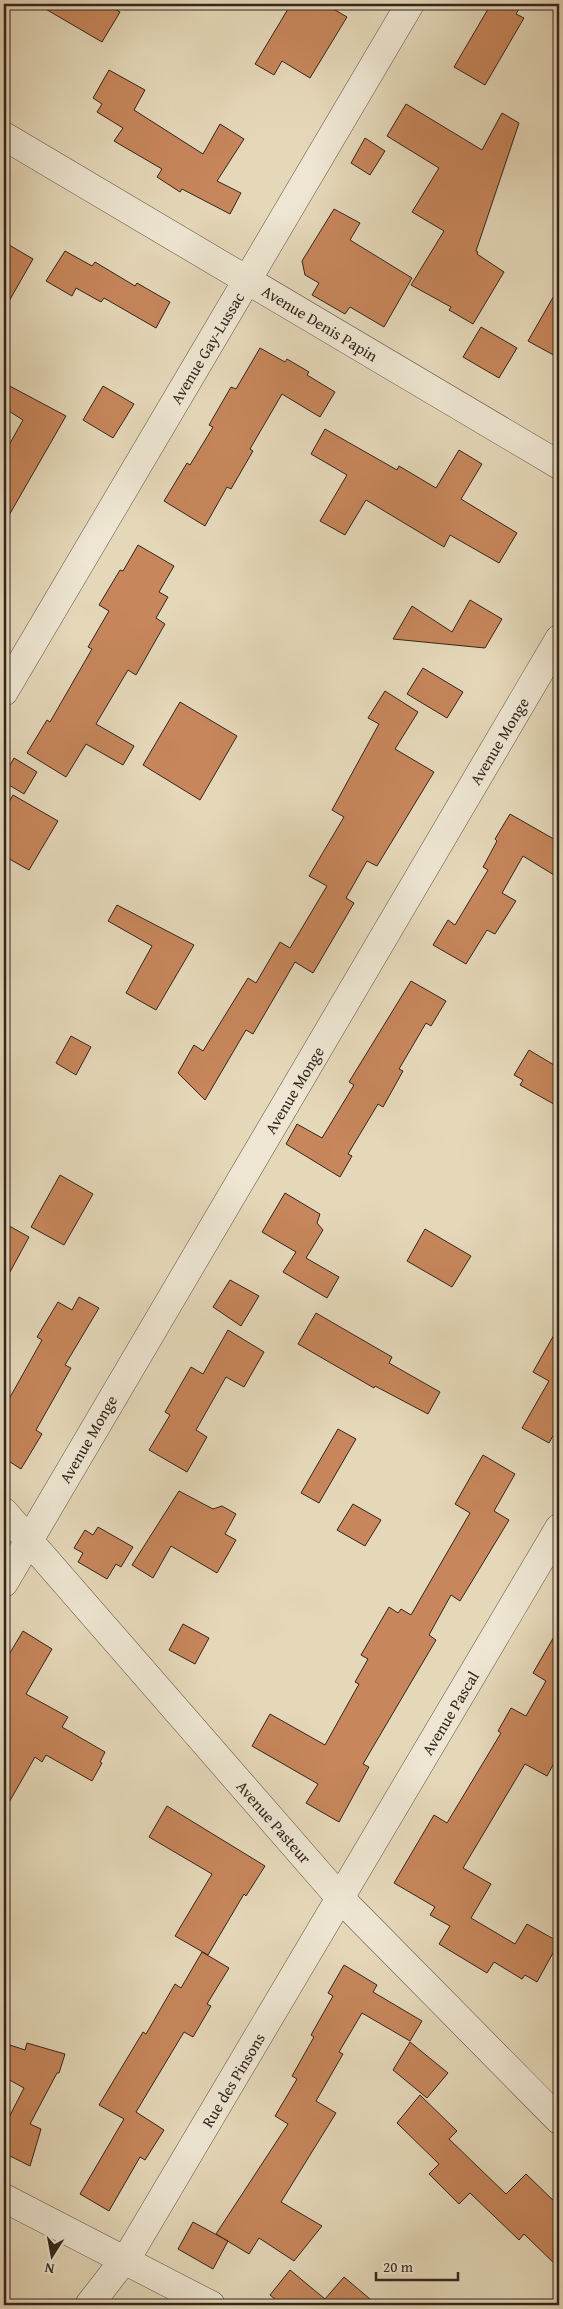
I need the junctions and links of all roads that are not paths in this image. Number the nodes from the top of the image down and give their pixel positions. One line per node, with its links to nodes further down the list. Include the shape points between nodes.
1 (410, 4): 3 (street, Avenue Gay-Lussac)
2 (4, 136): 3 (street, Avenue Denis Papin)
3 (247, 280): 4 (street, Avenue Denis Papin); 6 (street, Avenue Gay-Lussac)
4 (559, 465)
5 (559, 640): 9 (street, Avenue Monge)
6 (4, 692)
7 (4, 1512): 9 (street, Avenue Pasteur)
8 (559, 1528): 11 (street, Avenue Pascal)
9 (29, 1540): 10 (street, Avenue Monge); 11 (street, Avenue Pasteur)
10 (4, 1583)
11 (341, 1899): 12 (street, Avenue Pasteur); 14 (street, Rue des Pinsons)
12 (559, 2120)
13 (4, 2198): 14 (street)
14 (125, 2260): 15 (street, Rue des Pinsons); 16 (street)
15 (89, 2305)
16 (211, 2305)

